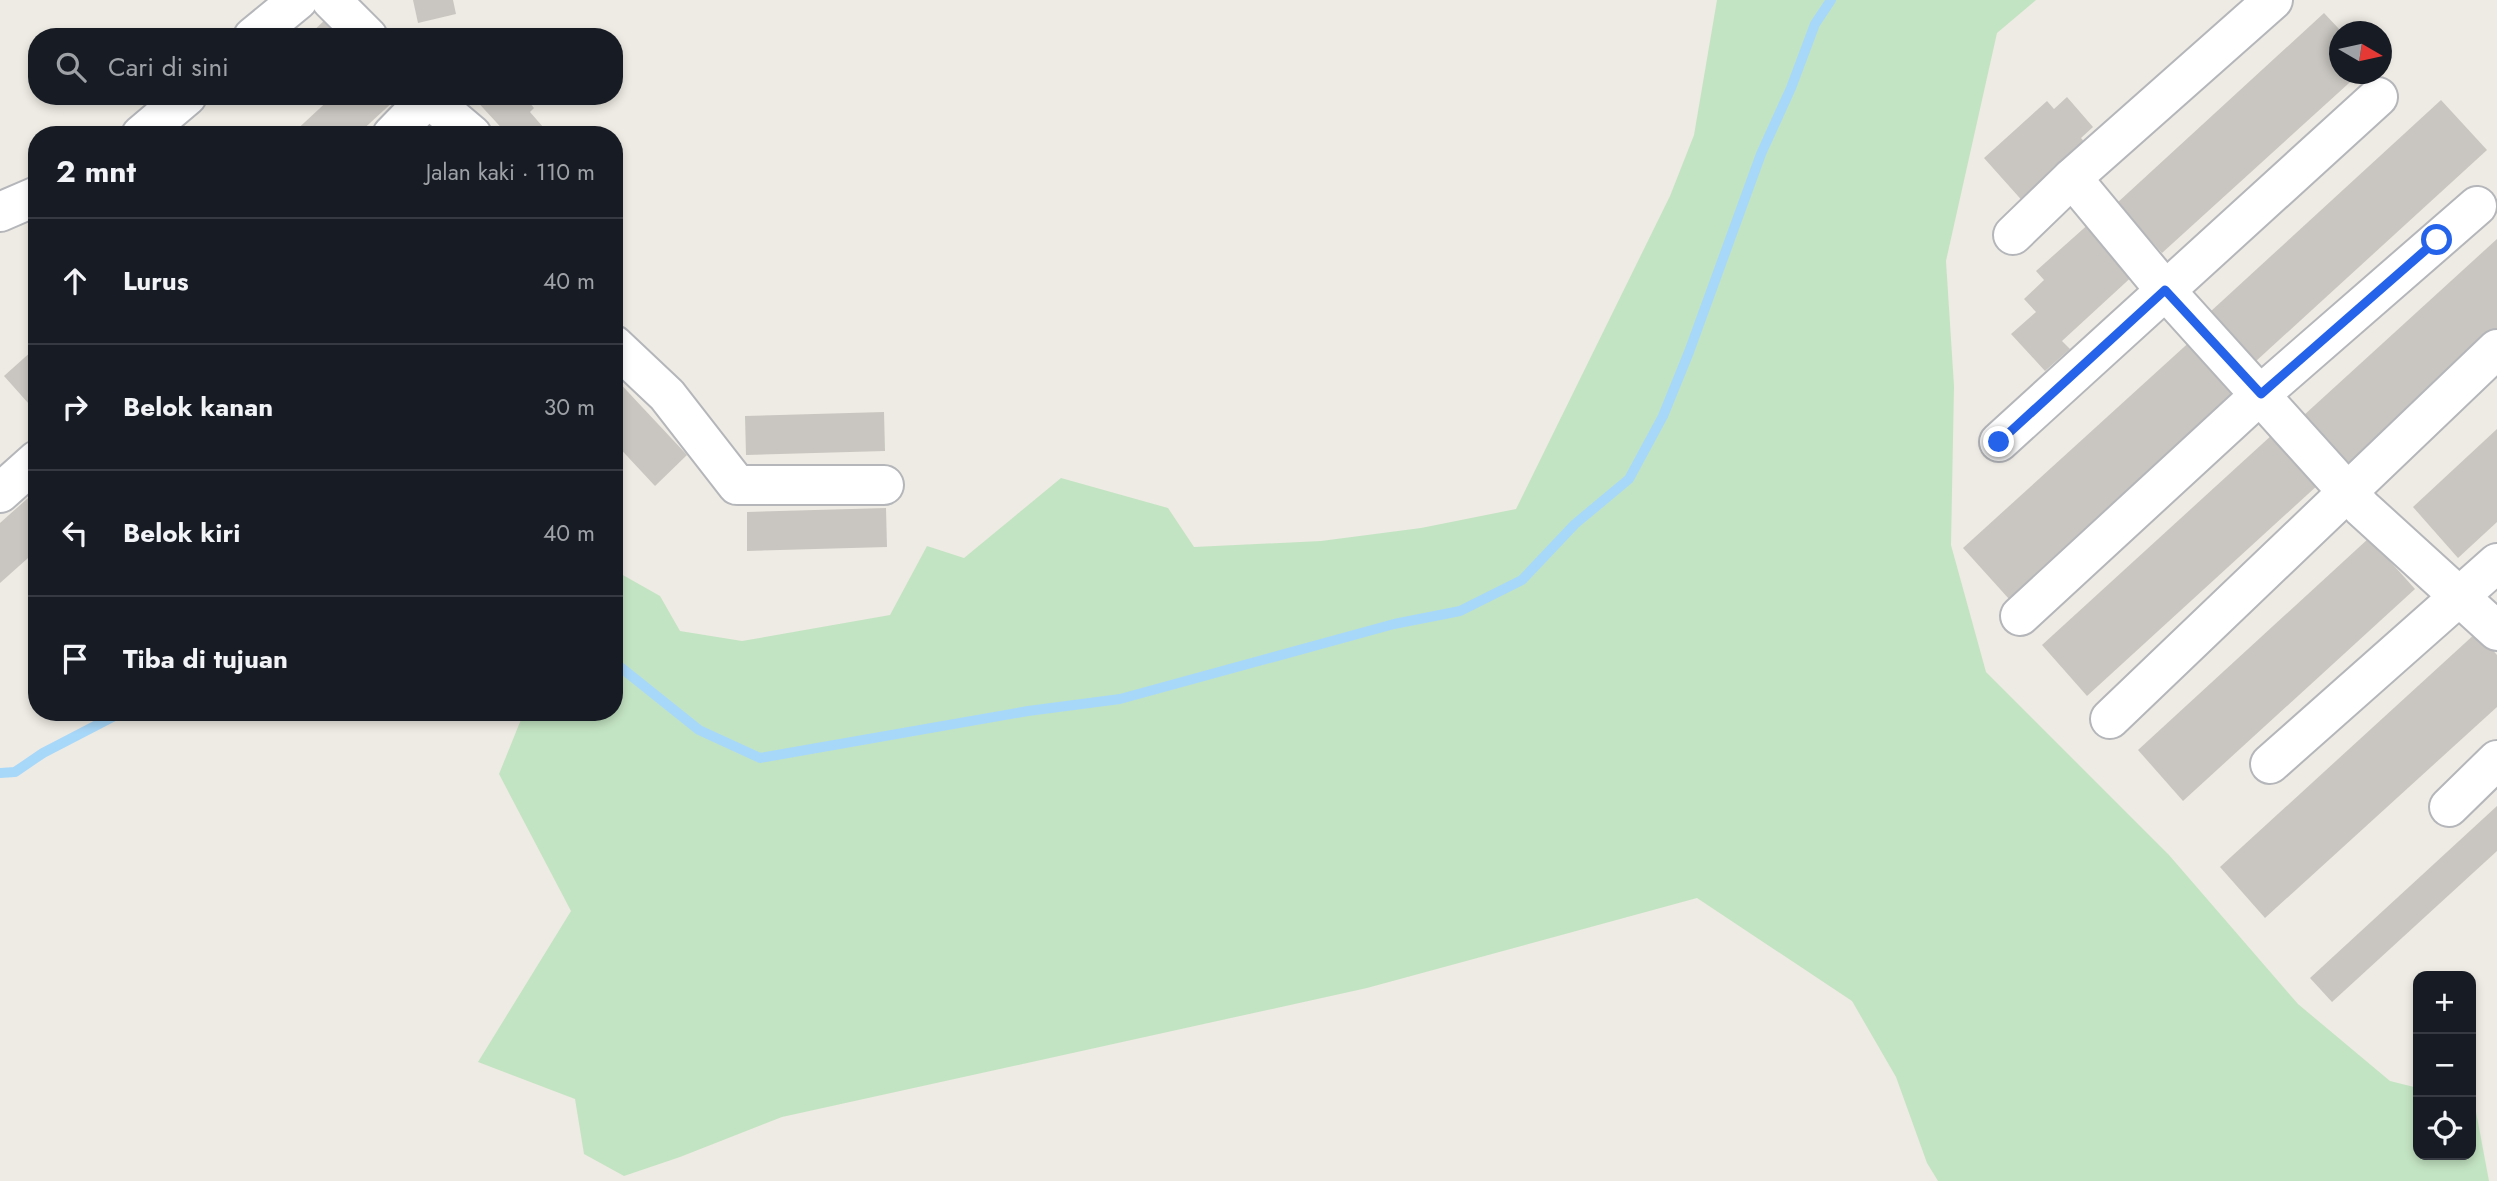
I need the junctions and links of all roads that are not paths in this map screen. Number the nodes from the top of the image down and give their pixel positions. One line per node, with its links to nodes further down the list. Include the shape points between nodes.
1 (298, 0): 4 (street)
2 (331, 0): 5 (street)
3 (2273, 0): 13 (street)
4 (264, 28)
5 (359, 28)
6 (2378, 97): 18 (street)
7 (176, 105): 10 (street)
8 (420, 105): 11 (street)
9 (436, 105): 12 (street)
10 (152, 126)
11 (400, 126)
12 (461, 126)
13 (2072, 178): 17 (street); 18 (street)
14 (28, 200): 16 (street)
15 (2477, 206): 21 (street)
16 (0, 212)
17 (2012, 235)
18 (2165, 290): 21 (street); 22 (street)
19 (2497, 349): 25 (street)
20 (623, 354): 24 (street, via 667,396 737,485)
21 (2261, 394): 25 (street); 29 (street)
22 (1999, 442)
23 (28, 468): 26 (street)
24 (884, 485)
25 (2348, 492): 28 (street); 31 (street)
26 (0, 493)
27 (2497, 563): 28 (street)
28 (2459, 597): 30 (street); 33 (street)
29 (2020, 616)
30 (2497, 631)
31 (2110, 719)
32 (2497, 760): 34 (street)
33 (2270, 764)
34 (2449, 807)

